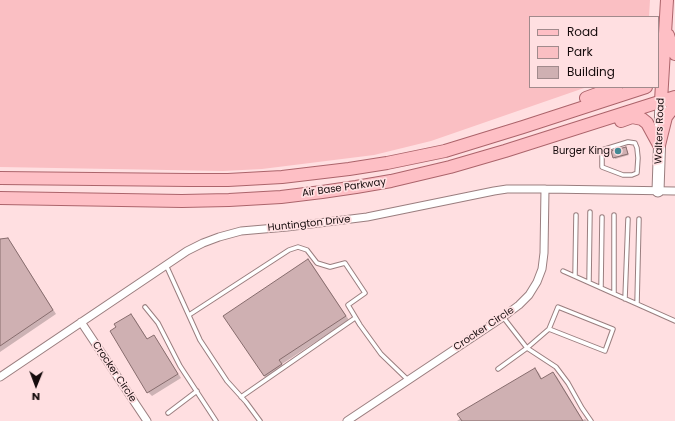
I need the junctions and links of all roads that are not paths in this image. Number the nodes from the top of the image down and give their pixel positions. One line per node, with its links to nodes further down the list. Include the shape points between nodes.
1 (667, 0): 2 (main road, Walters Road)
2 (666, 28): 3 (main road); 4 (main road); 5 (main road, Walters Road)
3 (659, 41)
4 (675, 54)
5 (665, 81): 9 (main road, Walters Road)
6 (613, 88): 11 (main road)
7 (643, 88): 11 (main road, Air Base Parkway)
8 (675, 97): 9 (main road, Air Base Parkway)
9 (661, 101): 12 (main road, Air Base Parkway); 13 (street, Walters Road)
10 (675, 108): 13 (main road, via 666,117)
11 (523, 127): 15 (main road, Air Base Parkway, via 445,151 395,162 290,177 189,180)
12 (534, 142): 13 (main road, via 636,118 647,123); 19 (main road, Air Base Parkway, via 450,167 391,181 322,192 254,199 206,200)
13 (659, 145): 17 (street, Walters Road)
14 (602, 167): 14 (lane, via 623,175 637,173 635,143 628,142 602,150)
15 (0, 178)
16 (545, 189): 17 (street, Huntington Drive); 26 (street, Huntington Drive, via 494,190 367,216 241,231 203,243); 36 (street, Crocker Circle, via 542,269 529,295)
17 (658, 191): 18 (street, Huntington Drive)
18 (675, 191)
19 (0, 198)
20 (590, 212): 29 (lane)
21 (576, 215): 28 (lane)
22 (614, 215): 31 (lane)
23 (602, 217): 30 (lane)
24 (628, 219): 32 (lane)
25 (639, 219): 33 (lane)
26 (166, 265): 35 (lane); 39 (street, Huntington Drive)
27 (563, 271): 28 (lane)
28 (575, 276): 29 (lane)
29 (589, 282): 30 (lane)
30 (601, 288): 31 (lane)
31 (614, 293): 32 (lane)
32 (625, 298): 33 (lane)
33 (637, 304): 38 (lane)
34 (146, 307): 45 (lane)
35 (188, 315): 37 (lane, via 289,250 298,247 307,250 317,263 330,266 345,263 365,293 348,305); 46 (lane, via 200,340 227,381)
36 (503, 317): 41 (lane); 44 (street, Crocker Circle)
37 (355, 318): 44 (lane, via 381,354); 46 (lane)
38 (675, 321)
39 (81, 322): 43 (street, Huntington Drive); 48 (street, Crocker Circle)
40 (549, 329): 40 (lane, via 558,307 613,328 605,351); 41 (lane)
41 (527, 348): 42 (lane); 52 (lane, via 556,367)
42 (498, 369)
43 (0, 377)
44 (408, 380): 51 (street, Crocker Circle)
45 (197, 391): 47 (lane); 49 (lane)
46 (241, 397): 50 (lane)
47 (168, 413)
48 (147, 421)
49 (216, 421)
50 (260, 421)
51 (347, 421)
52 (591, 421)

